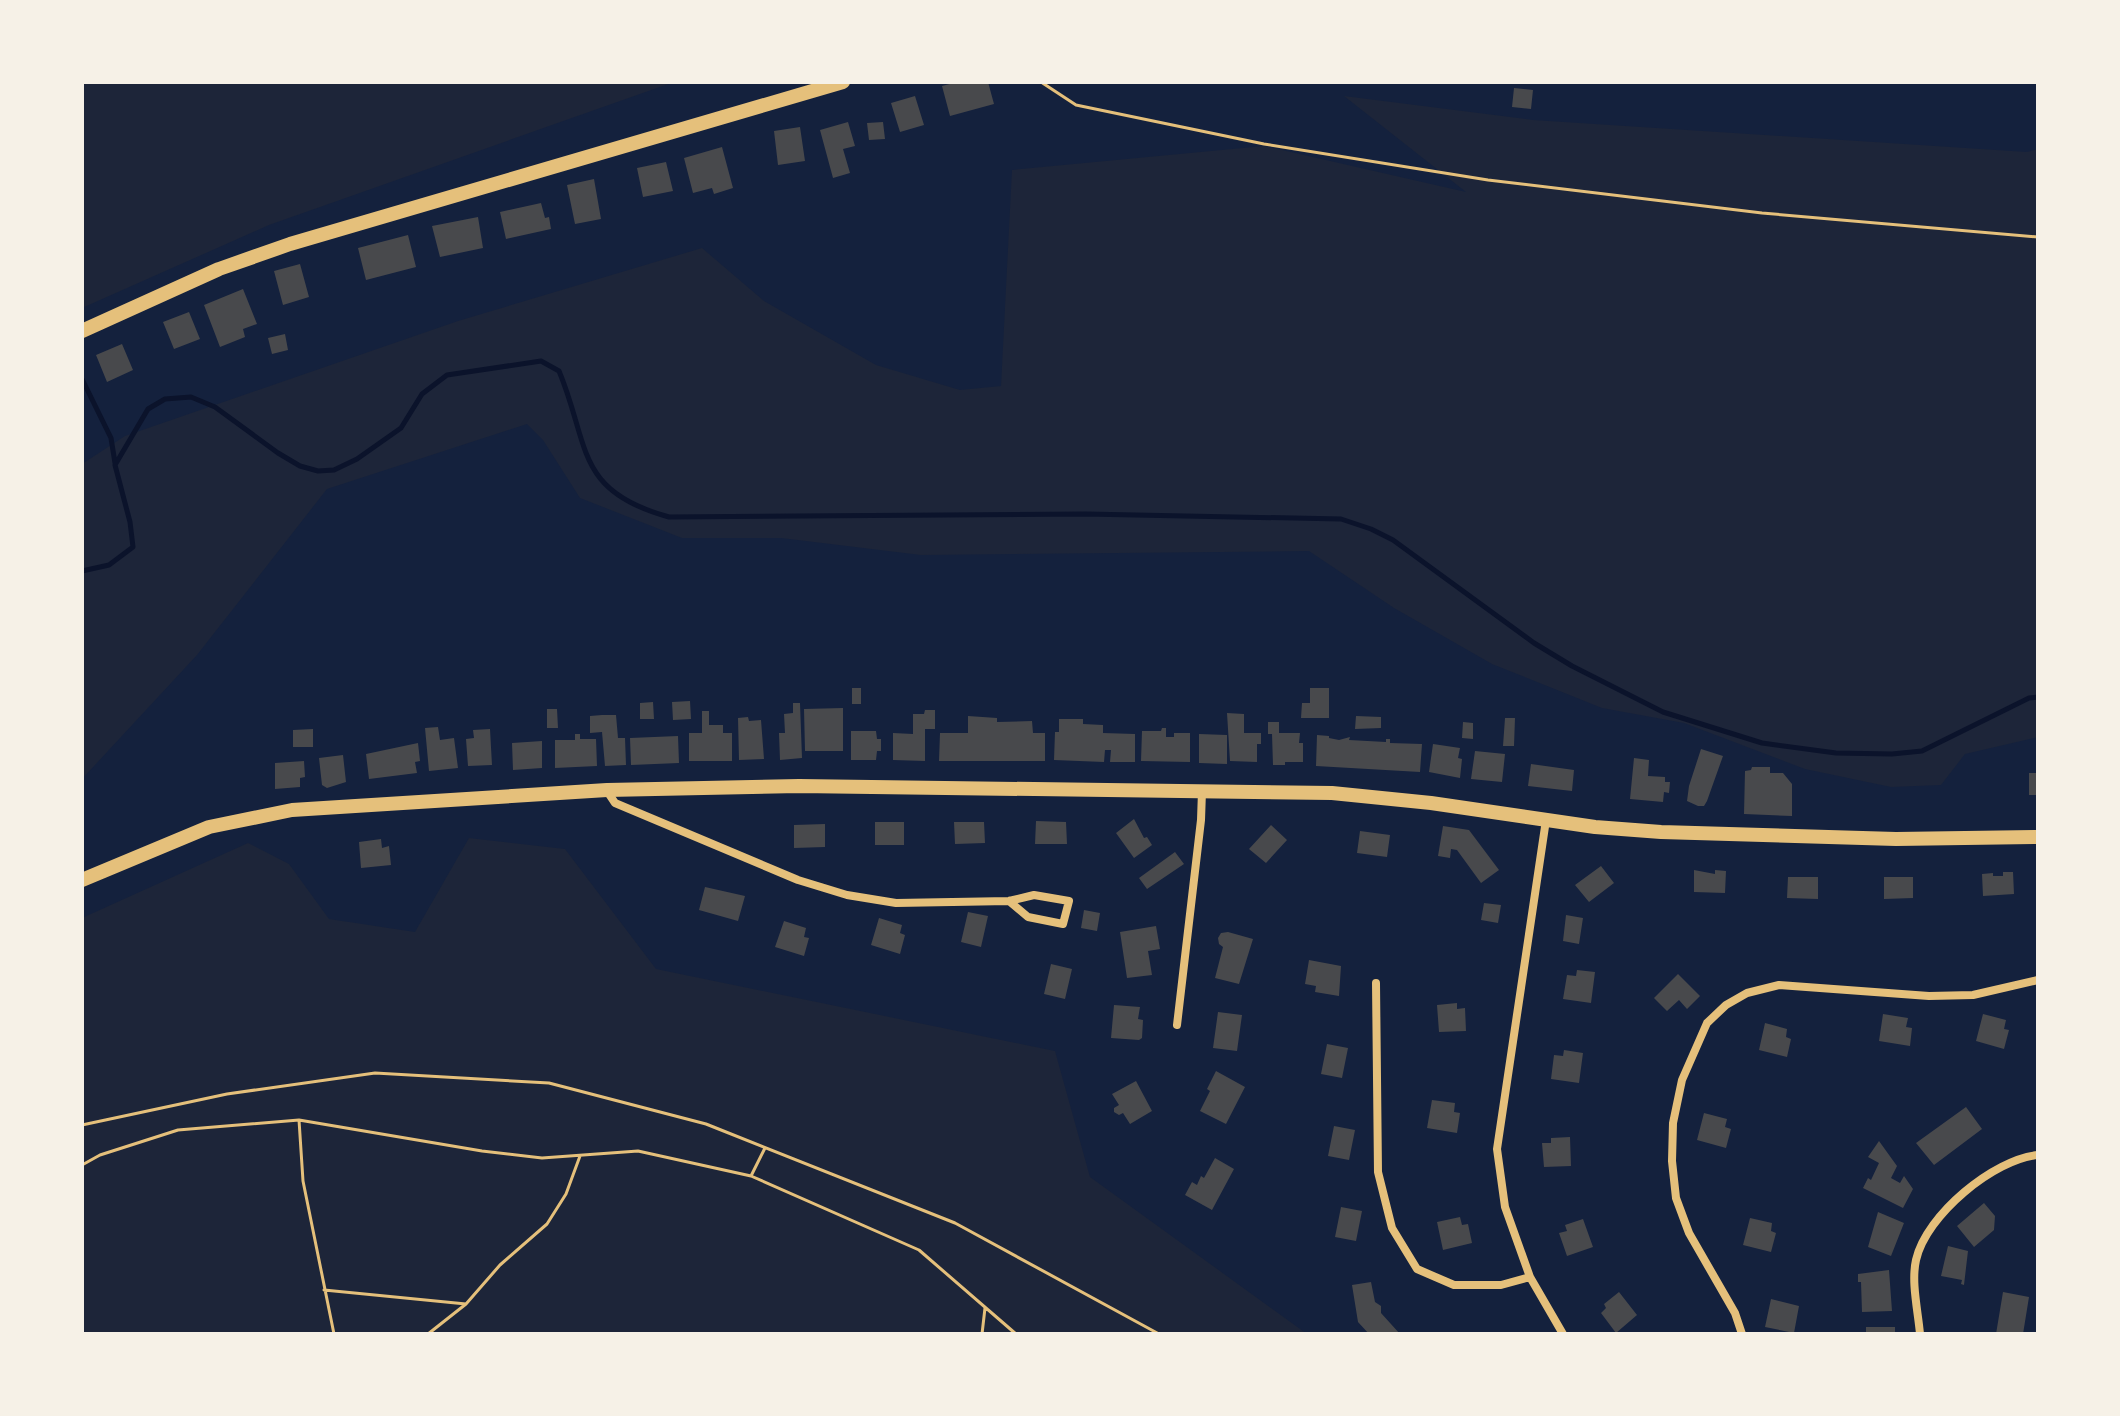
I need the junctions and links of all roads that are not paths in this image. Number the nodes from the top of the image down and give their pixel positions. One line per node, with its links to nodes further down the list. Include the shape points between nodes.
1 (843, 82): 2 (main road, via 290,244 219,269)
2 (82, 331)
3 (607, 790): 4 (main road, via 815,786); 7 (main road, via 292,810 209,827); 8 (street, via 615,803 798,880 847,895 896,903)
4 (1202, 791): 5 (main road, via 1332,793); 11 (street)
5 (1546, 820): 6 (main road, via 1661,832); 13 (street, via 1497,1149 1505,1207)
6 (2038, 837)
7 (82, 880)
8 (1009, 901): 8 (street, via 1028,917 1063,924 1069,901 1034,895)
9 (2038, 980): 15 (street, via 1973,995 1929,996 1779,985 1747,993 1707,1023 1682,1080 1673,1123 1673,1174 1689,1233)
10 (1376, 983): 13 (street, via 1378,1172 1392,1228 1417,1269 1454,1285 1501,1285)
11 (1177, 1025)
12 (2038, 1155): 16 (street, via 2011,1161 1939,1215 1915,1262)
13 (1530, 1277): 14 (street)
14 (1563, 1334)
15 (1742, 1334)
16 (1920, 1334)

